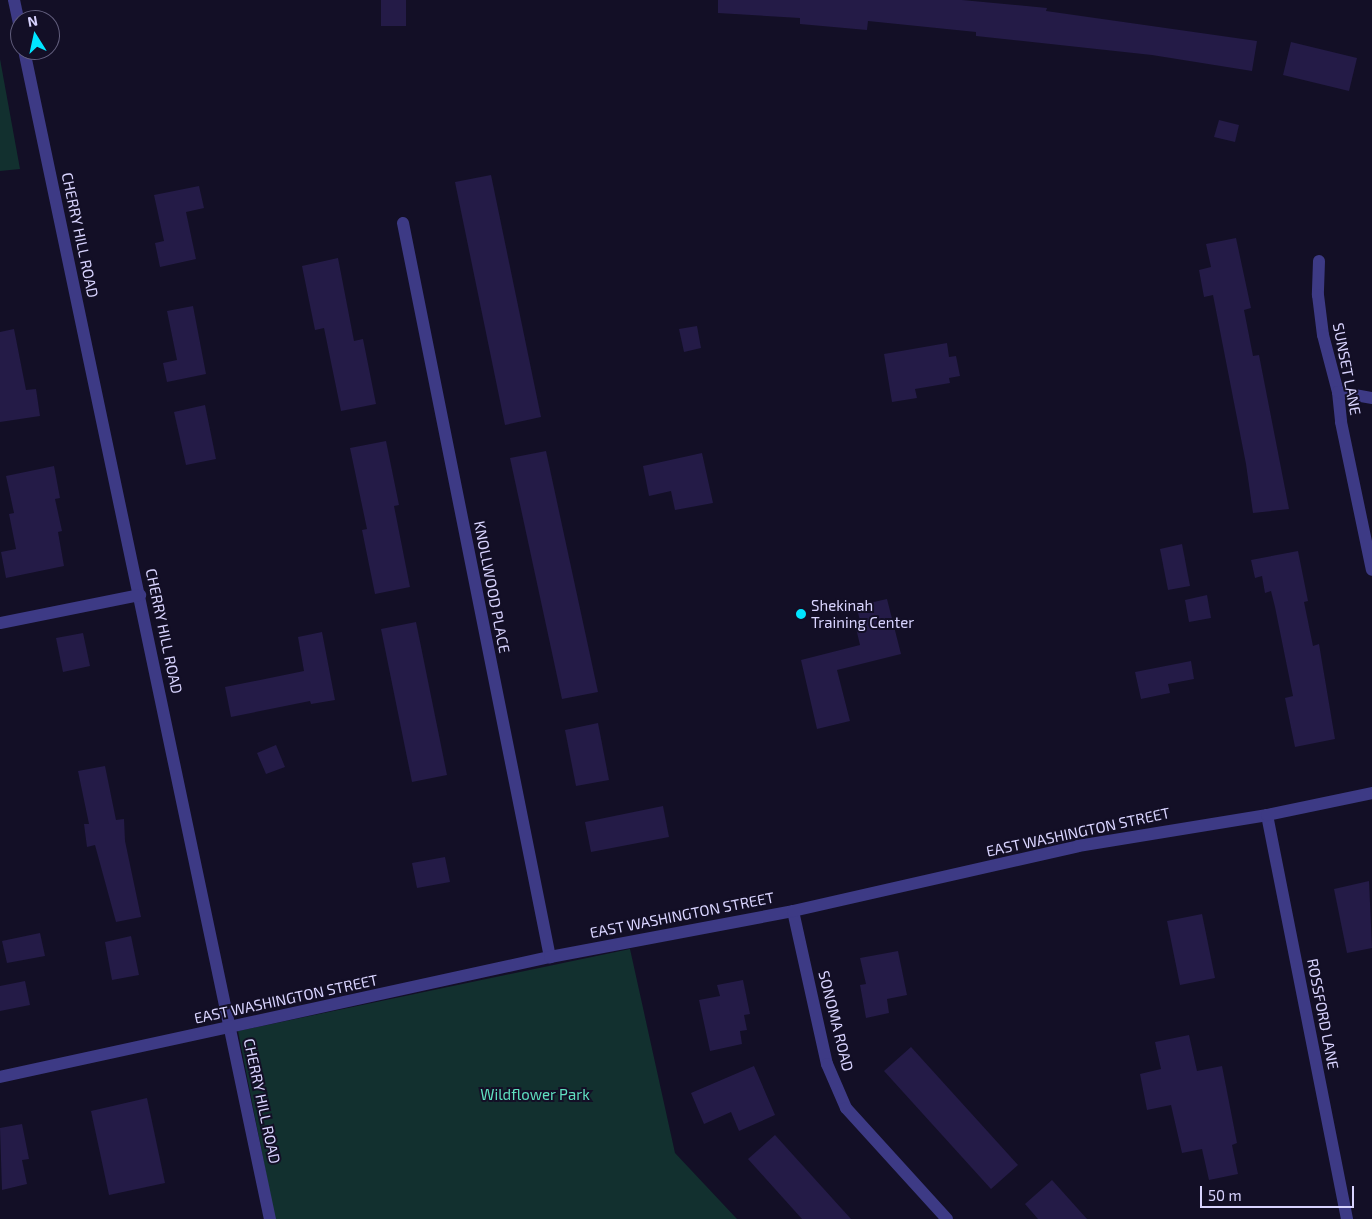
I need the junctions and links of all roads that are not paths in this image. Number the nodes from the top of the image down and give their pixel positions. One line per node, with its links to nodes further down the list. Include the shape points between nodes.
1 (26, 60): 7 (street, CHERRY HILL ROAD)
2 (402, 223): 12 (street, KNOLLWOOD PLACE)
3 (1319, 261): 4 (street, SUNSET LANE, via 1318,295 1323,335)
4 (1338, 392): 5 (street); 6 (street, SUNSET LANE, via 1341,422)
5 (1372, 398)
6 (1372, 570)
7 (140, 595): 8 (street); 13 (street, CHERRY HILL ROAD)
8 (0, 623)
9 (1372, 793): 10 (street, EAST WASHINGTON STREET)
10 (1267, 815): 11 (street, EAST WASHINGTON STREET, via 1078,846); 17 (street, ROSSFORD LANE)
11 (793, 911): 12 (street, EAST WASHINGTON STREET); 16 (street, SONOMA ROAD, via 827,1064 846,1108)
12 (550, 957): 13 (street, EAST WASHINGTON STREET)
13 (230, 1028): 14 (street, EAST WASHINGTON STREET); 15 (street, CHERRY HILL ROAD)
14 (0, 1077)
15 (270, 1219)
16 (947, 1219)
17 (1347, 1219)

